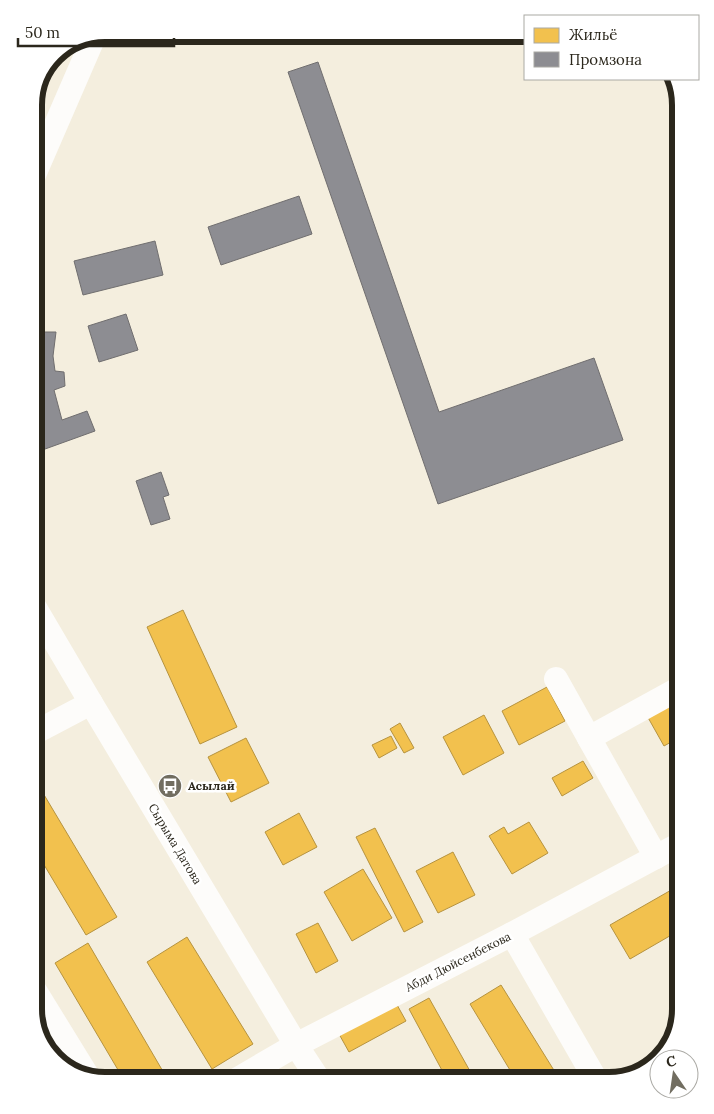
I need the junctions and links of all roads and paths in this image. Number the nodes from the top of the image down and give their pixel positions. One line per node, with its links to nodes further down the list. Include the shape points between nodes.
1 (91, 45): 2 (street)
2 (43, 154)
3 (43, 621): 6 (street, Сырыма Датова)
4 (556, 679): 8 (street)
5 (672, 692): 8 (street)
6 (91, 703): 7 (street); 13 (street, Сырыма Датова)
7 (43, 728)
8 (589, 738): 10 (street)
9 (672, 848): 10 (street, Абди Дюйсенбекова)
10 (656, 857): 11 (street, Абди Дюйсенбекова)
11 (512, 934): 13 (street, Абди Дюйсенбекова); 17 (street)
12 (43, 1004): 14 (street)
13 (296, 1045): 15 (street, Абди Дюйсенбекова); 16 (street, Сырыма Датова)
14 (82, 1067)
15 (251, 1071)
16 (313, 1071)
17 (591, 1072)

